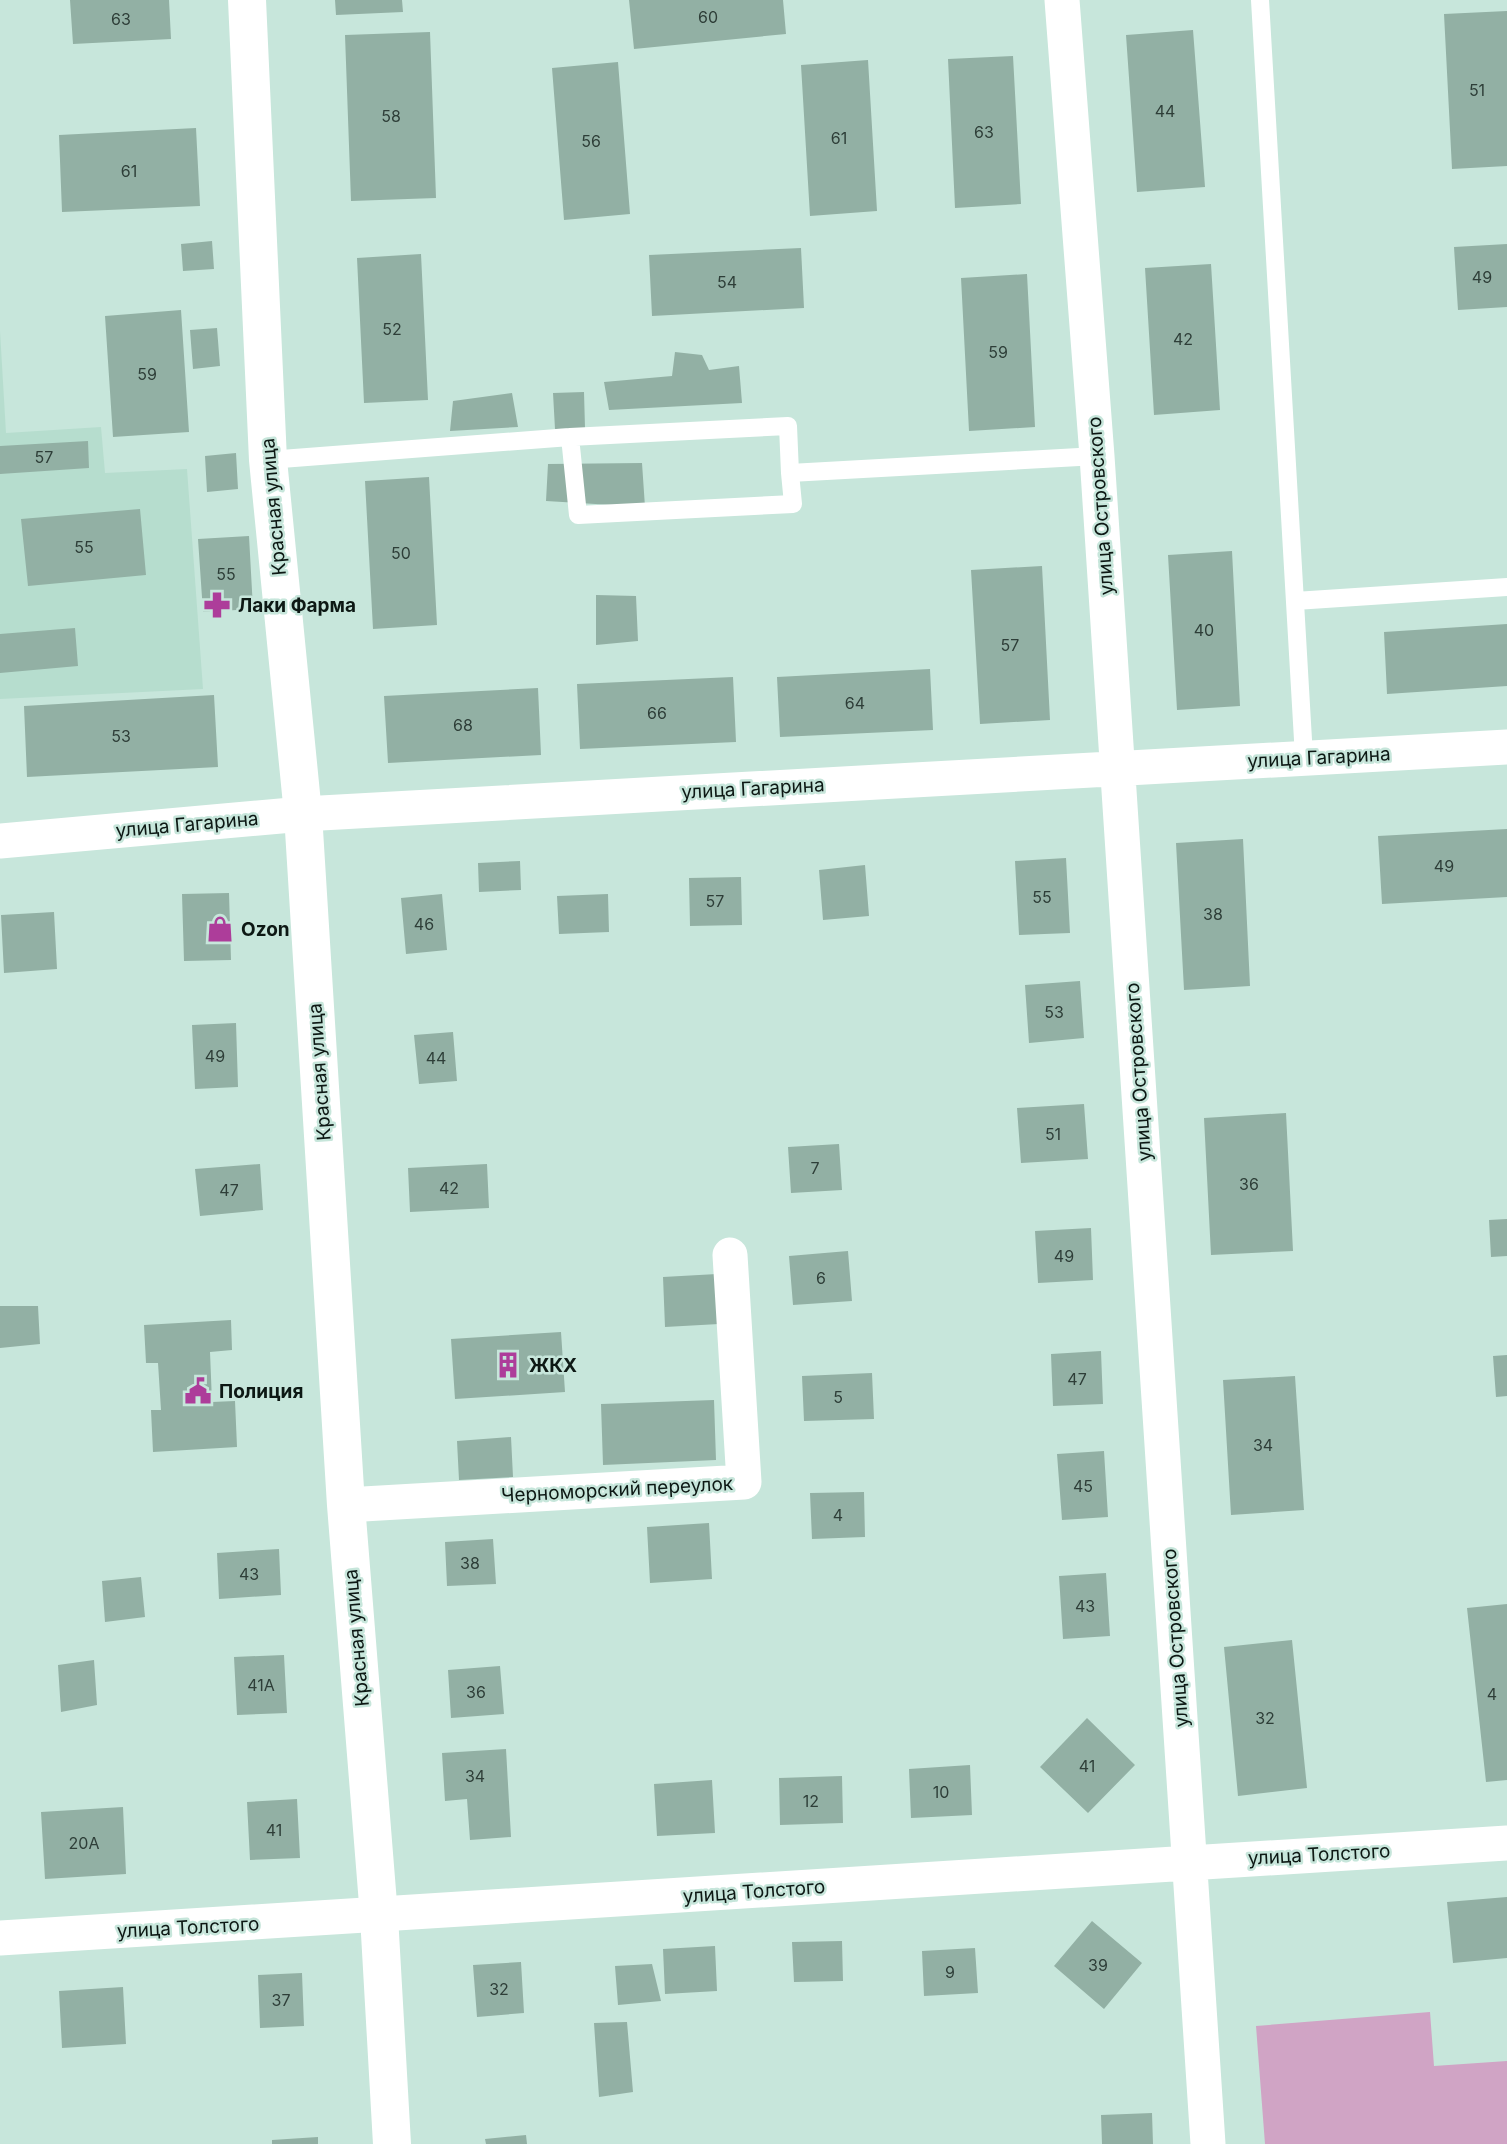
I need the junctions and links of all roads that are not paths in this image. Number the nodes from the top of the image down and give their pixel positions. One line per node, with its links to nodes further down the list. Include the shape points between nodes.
1 (247, 0): 6 (street, Красная улица)
2 (1062, 0): 5 (street, улица Островского)
3 (1260, 0): 9 (lane)
4 (570, 437): 6 (lane); 7 (lane, via 788,426); 7 (lane, via 578,515 793,504)
5 (1097, 456): 7 (lane); 12 (street, улица Островского)
6 (268, 460): 13 (street, Красная улица)
7 (790, 473)
8 (1507, 587): 9 (lane)
9 (1295, 601): 11 (lane)
10 (1507, 747): 11 (street, улица Гагарина)
11 (1304, 757): 12 (street, улица Гагарина)
12 (1118, 767): 13 (street, улица Гагарина); 18 (street, улица Островского)
13 (303, 814): 14 (street, улица Гагарина); 16 (street, Красная улица)
14 (0, 841)
15 (730, 1255): 16 (street, Черноморский переулок, via 744,1482)
16 (346, 1505): 19 (street, Красная улица)
17 (1507, 1843): 18 (street, улица Толстого)
18 (1189, 1862): 19 (street, улица Толстого); 22 (street, улица Островского)
19 (379, 1916): 20 (street, улица Толстого); 21 (street, Красная улица)
20 (0, 1938)
21 (392, 2144)
22 (1208, 2144)

